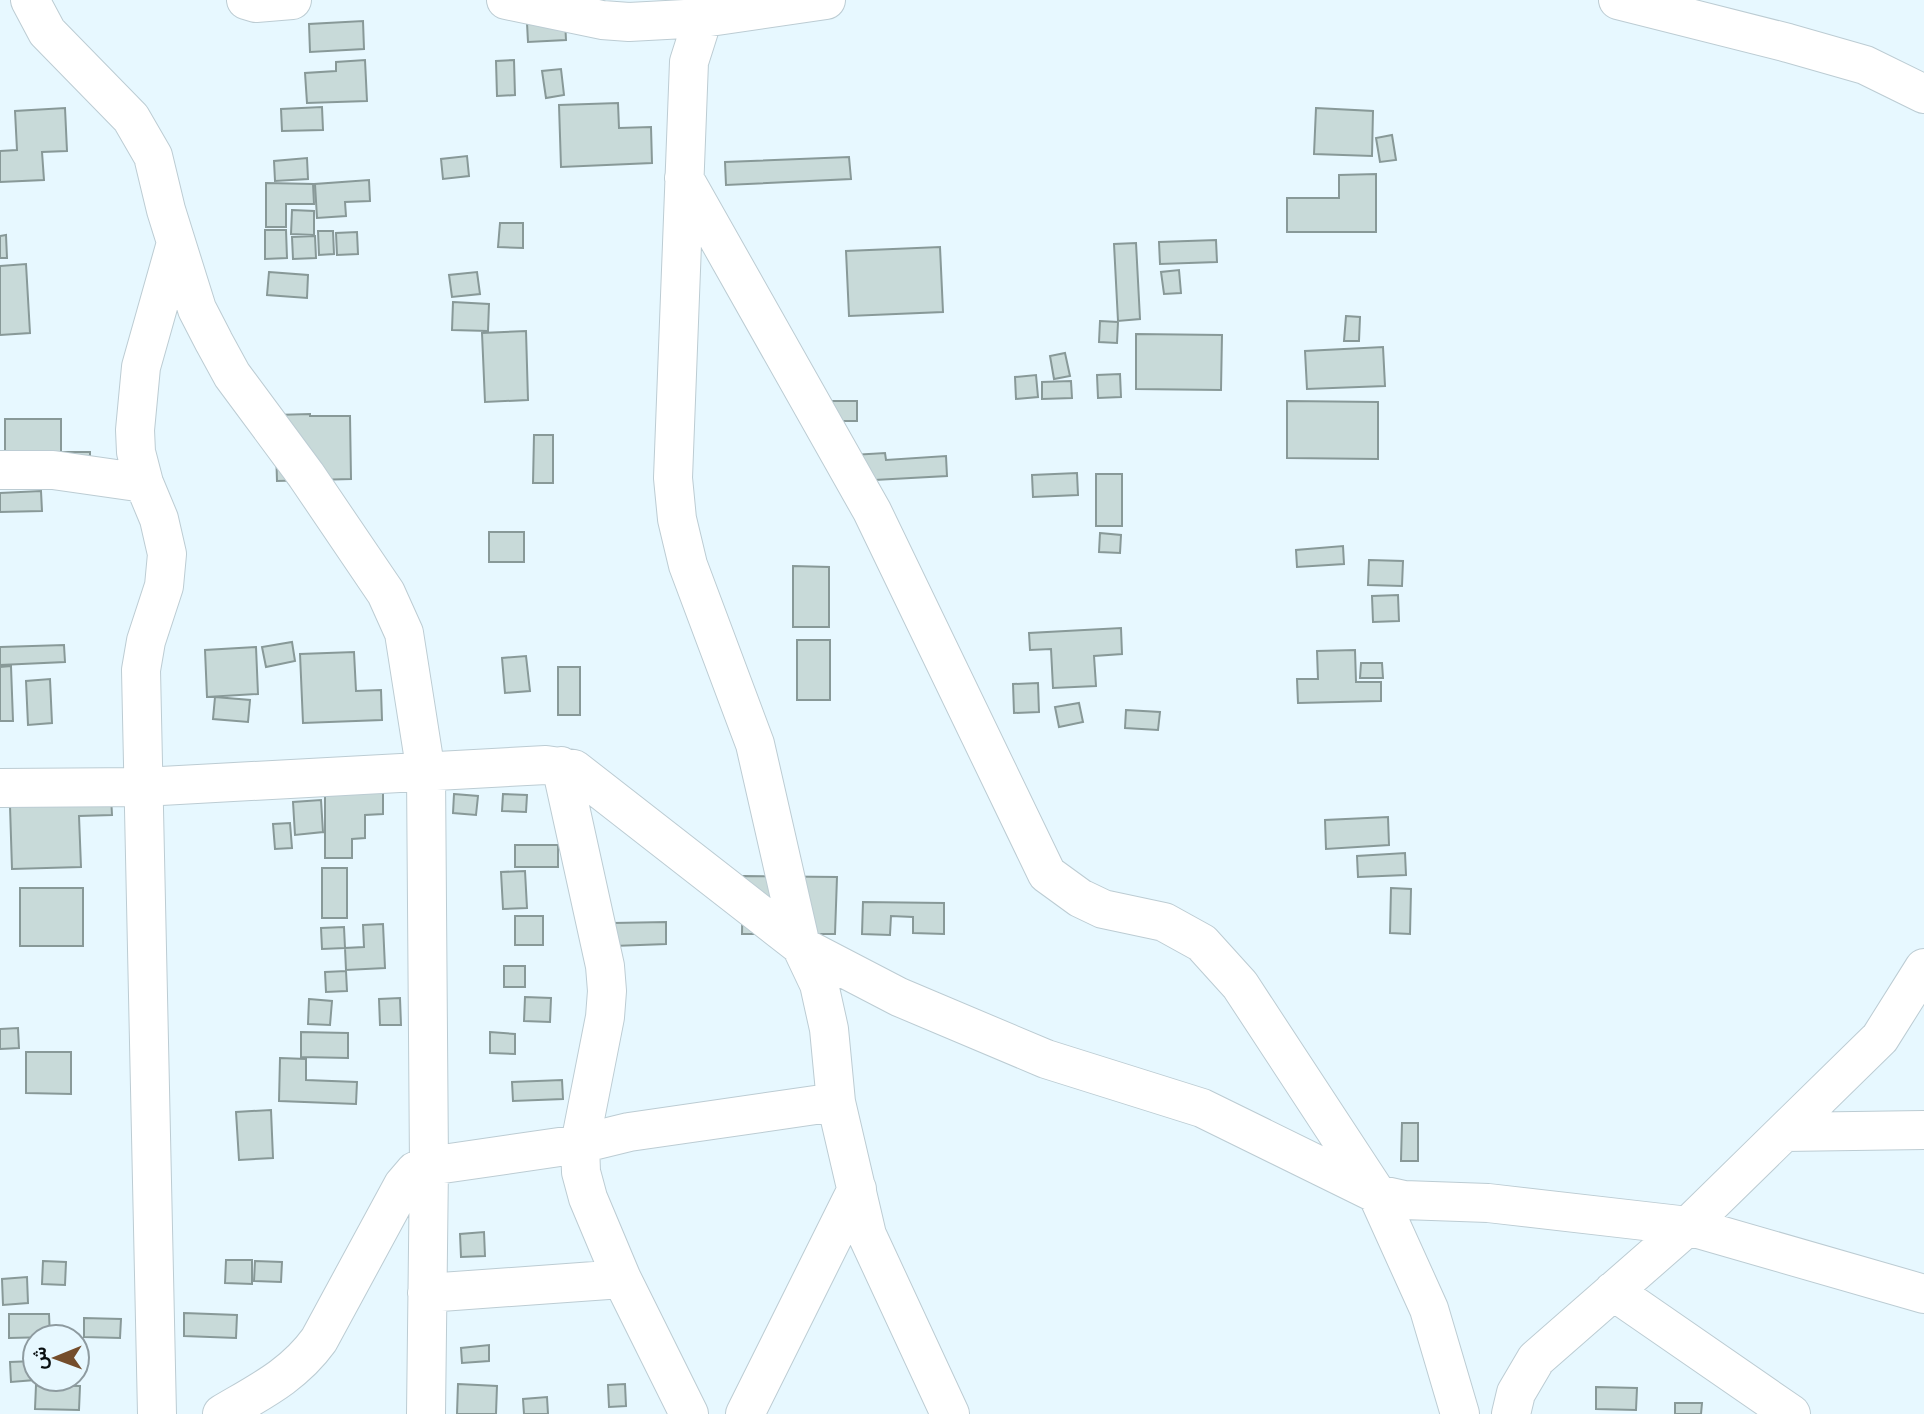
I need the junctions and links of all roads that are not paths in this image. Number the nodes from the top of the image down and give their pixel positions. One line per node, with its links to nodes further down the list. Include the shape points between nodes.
1 (30, 0): 10 (street, via 47,32 131,118 153,156)
2 (246, 0): 3 (street)
3 (292, 0)
4 (506, 0): 7 (street, via 629,22)
5 (827, 0): 7 (street)
6 (1618, 0): 8 (street, via 1865,65)
7 (708, 9): 9 (street, via 689,62)
8 (1924, 94)
9 (684, 178): 17 (street, via 673,478 677,519 688,565 755,744); 25 (street, via 872,511 1047,874 1103,909 1164,922 1202,943 1240,985)
10 (176, 243): 12 (street, via 141,367 135,430); 14 (street, via 197,309 232,375 386,593 404,632)
11 (0, 470): 12 (street, via 53,470)
12 (144, 482): 15 (street, via 167,554 164,586 141,670)
13 (561, 766): 14 (street); 17 (street, via 574,769); 22 (street, via 607,991)
14 (426, 773): 15 (street); 23 (street)
15 (143, 787): 16 (street); 31 (street)
16 (0, 788)
17 (801, 946): 19 (street, via 819,984); 25 (street, via 899,997 1046,1059 1202,1108)
18 (1924, 968): 21 (street, via 1880,1038)
19 (836, 1102): 22 (street, via 629,1132); 24 (street)
20 (1924, 1130): 21 (street)
21 (1784, 1132): 26 (street)
22 (580, 1144): 23 (street); 27 (street, via 587,1198)
23 (429, 1166): 29 (street); 32 (street, via 415,1171 403,1185 305,1359)
24 (857, 1189): 35 (street); 36 (street, via 867,1236)
25 (1377, 1194): 26 (street); 37 (street, via 1429,1309)
26 (1688, 1226): 28 (street); 30 (street)
27 (622, 1279): 29 (street); 34 (street)
28 (1613, 1291): 38 (street, via 1536,1359 1516,1393); 39 (street)
29 (427, 1293): 33 (street)
30 (1924, 1294)
31 (157, 1414)
32 (222, 1414)
33 (426, 1414)
34 (689, 1414)
35 (745, 1414)
36 (950, 1414)
37 (1460, 1414)
38 (1511, 1414)
39 (1791, 1414)

